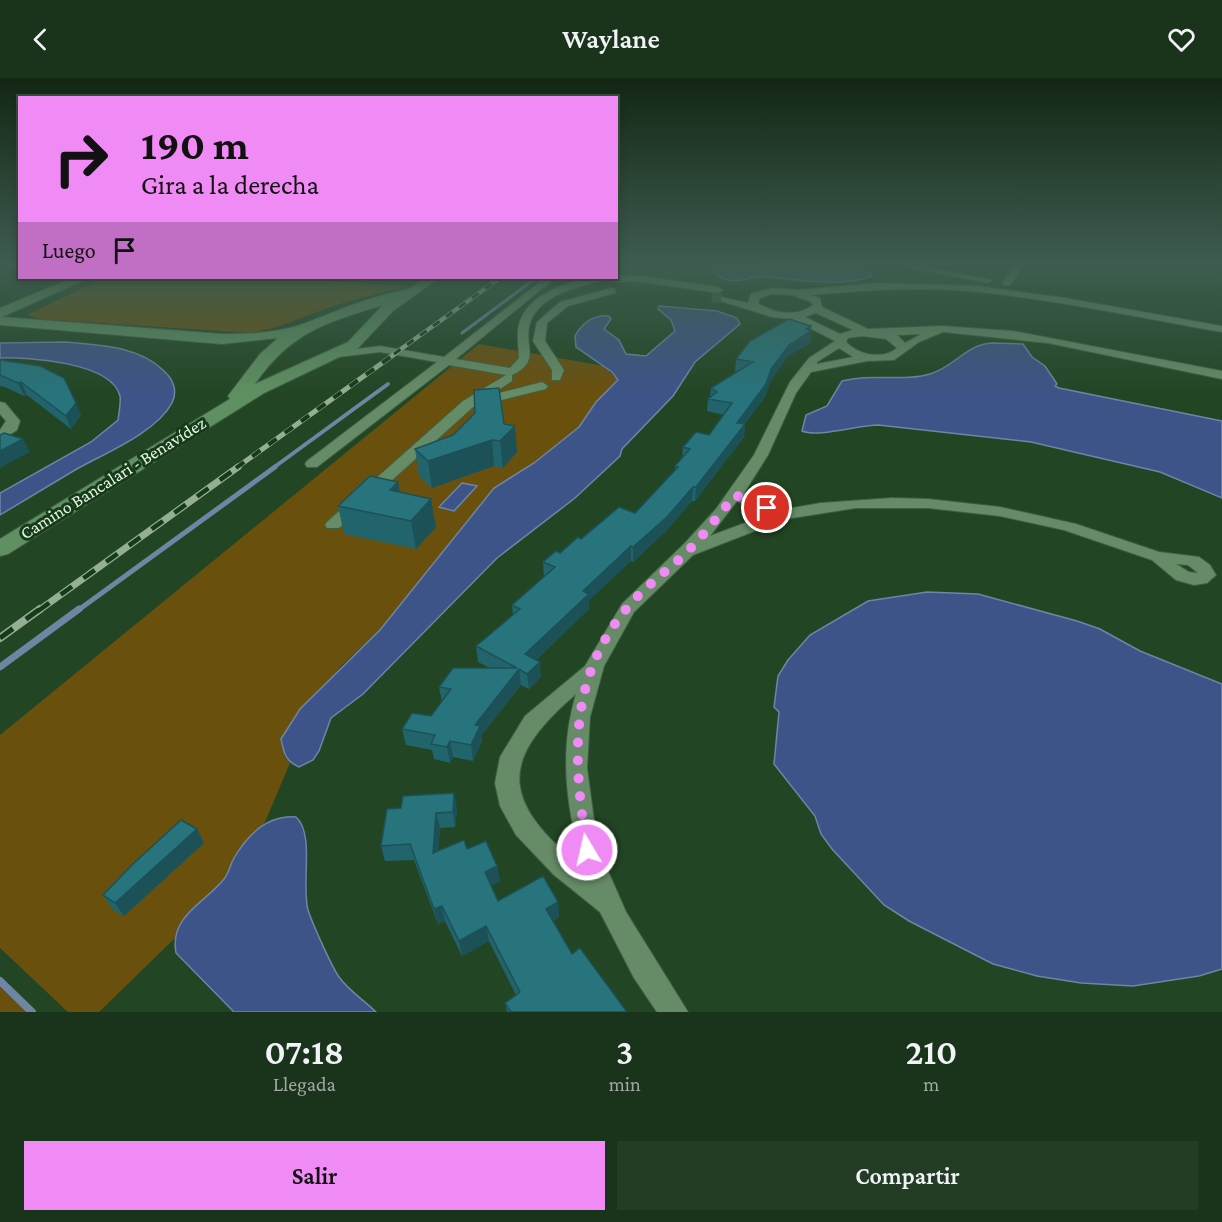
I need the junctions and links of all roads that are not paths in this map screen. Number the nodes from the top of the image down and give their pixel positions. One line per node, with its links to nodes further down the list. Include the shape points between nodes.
1 (15, 307): 15 (main road)
2 (352, 307): 28 (main road, via 330,311)
3 (363, 307): 19 (main road, Camino Bancalari - Benavídez)
4 (391, 307): 23 (main road, Camino Bancalari - Benavídez)
5 (514, 307): 33 (street)
6 (537, 307): 35 (street, via 524,328 525,358)
7 (561, 307): 37 (street, via 542,322 538,341 558,370)
8 (752, 307): 14 (street)
9 (815, 307): 16 (street, via 806,314)
10 (820, 307): 24 (street)
11 (1083, 307): 25 (street)
12 (1089, 307): 22 (street)
13 (1138, 307): 18 (street)
14 (758, 309): 16 (street)
15 (0, 313)
16 (787, 315): 26 (street, via 801,318)
17 (0, 321): 28 (main road)
18 (1222, 321)
19 (319, 322): 23 (main road, via 360,318 368,321); 28 (main road, Camino Bancalari - Benavídez)
20 (0, 329): 27 (main road)
21 (942, 329): 24 (street); 30 (street, via 915,340); 36 (street, via 1030,335)
22 (1222, 329)
23 (367, 333): 29 (street); 31 (main road, Camino Bancalari - Benavídez)
24 (872, 333): 26 (street, via 848,335); 30 (street, via 900,342)
25 (1222, 334)
26 (841, 341): 32 (street, via 854,353); 34 (street, via 813,360)
27 (240, 344): 28 (main road); 39 (main road, via 255,353 247,370)
28 (271, 345): 31 (main road, via 274,360 290,364); 39 (main road, Camino Bancalari - Benavídez)
29 (380, 349): 31 (street); 33 (street)
30 (902, 351): 32 (street)
31 (331, 357): 42 (main road, Camino Bancalari - Benavídez, via 271,382)
32 (876, 357): 34 (street)
33 (446, 361): 35 (street); 47 (street)
34 (807, 369): 49 (street, via 793,384 770,439)
35 (512, 373): 37 (street, via 538,366 553,370); 38 (street, via 520,386); 40 (street)
36 (1222, 375)
37 (556, 377): 38 (street)
38 (542, 386): 40 (street)
39 (245, 388): 42 (main road, Camino Bancalari - Benavídez)
40 (468, 404): 43 (street)
41 (0, 406): 45 (street, via 13,421 12,427)
42 (226, 408): 52 (main road, Camino Bancalari - Benavídez)
43 (456, 414): 44 (street); 48 (street)
44 (463, 434)
45 (0, 437)
46 (423, 463): 48 (street)
47 (312, 464)
48 (393, 472): 51 (street)
49 (735, 495): 50 (street); 53 (street)
50 (784, 514): 53 (street); 54 (street, via 875,503 946,505 1067,526)
51 (333, 525)
52 (0, 549)
53 (684, 554): 55 (street, via 633,601)
54 (1158, 557)
55 (591, 670): 56 (street, via 578,721 577,767 587,850); 56 (street, via 526,730 510,760 505,782 512,810 527,832)
56 (610, 907): 57 (street)
57 (674, 1012)

